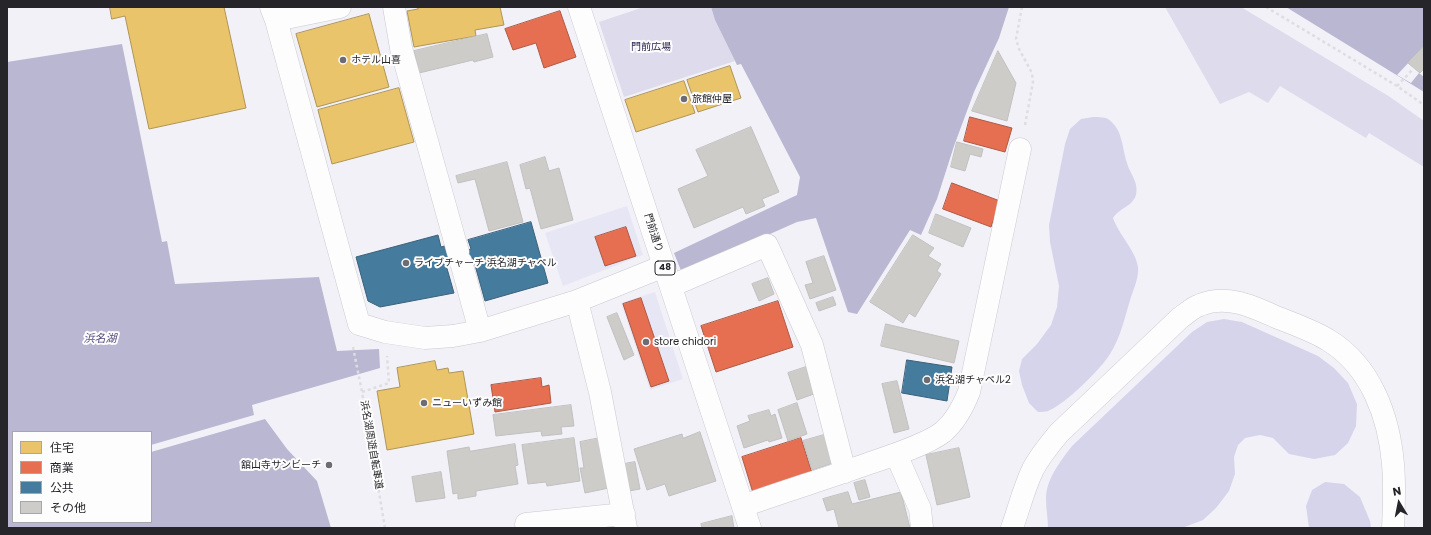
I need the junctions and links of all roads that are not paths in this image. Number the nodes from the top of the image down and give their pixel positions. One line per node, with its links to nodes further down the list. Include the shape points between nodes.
1 (340, 7): 4 (street)
2 (394, 7): 8 (street, via 401,48)
3 (579, 7): 6 (street, 門前通り / 48)
4 (273, 13): 8 (street, via 360,324 385,332 425,338)
5 (1020, 149): 9 (street, via 964,407 942,432 928,441)
6 (668, 276): 7 (street); 10 (street, via 767,245 812,345); 11 (street, 門前通り / 48)
7 (577, 301): 8 (street); 12 (street, via 600,392)
8 (480, 331)
9 (896, 454): 10 (street); 15 (street, via 920,509)
10 (845, 472): 11 (street)
11 (743, 506): 14 (street, 門前通り / 48)
12 (625, 521): 13 (street)
13 (526, 524)
14 (750, 528)
15 (922, 528)
16 (1012, 528): 17 (street, via 1034,468 1059,433 1180,318 1200,305 1224,300 1247,304 1328,339 1347,354 1364,373 1376,394 1387,428 1393,464)
17 (1393, 528)

